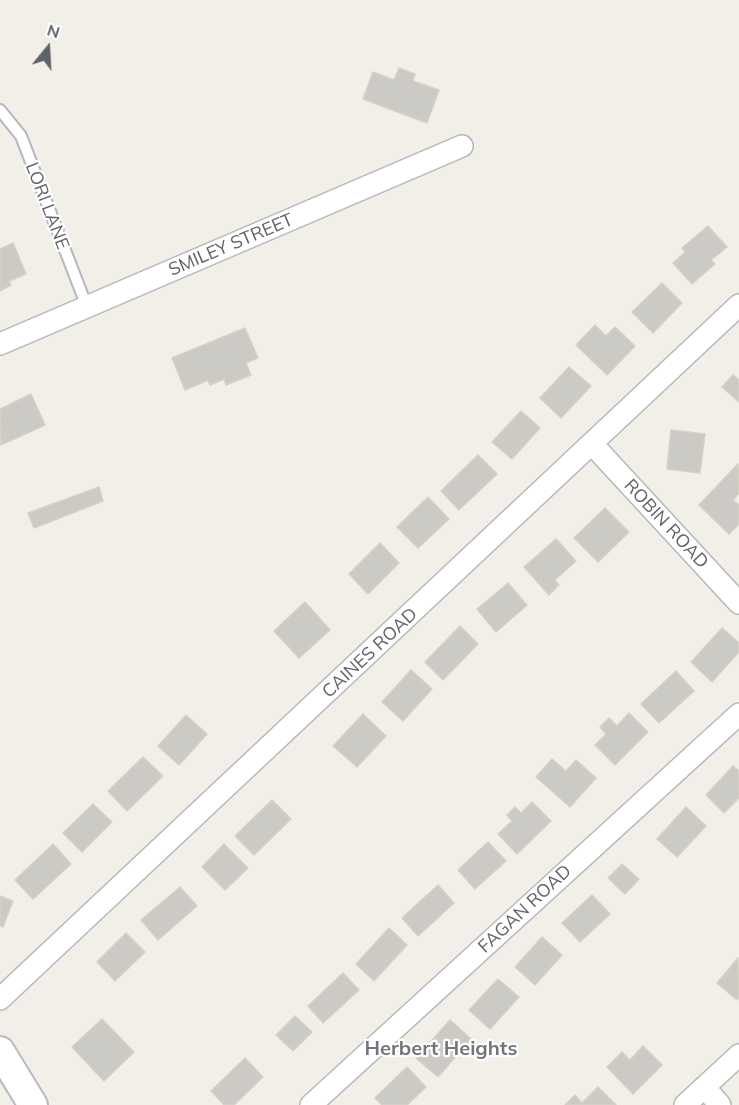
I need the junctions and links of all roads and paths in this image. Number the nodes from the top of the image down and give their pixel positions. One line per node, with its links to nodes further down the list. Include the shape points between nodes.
1 (0, 110): 4 (lane, LORI LANE, via 21,136)
2 (462, 146): 4 (street, SMILEY STREET)
3 (739, 305): 6 (street, CAINES ROAD)
4 (87, 307): 5 (street, SMILEY STREET)
5 (0, 344)
6 (592, 445): 7 (street, ROBIN ROAD); 9 (street, CAINES ROAD)
7 (739, 603)
8 (739, 714): 14 (street, FAGAN ROAD)
9 (0, 999)
10 (0, 1051): 13 (street)
11 (739, 1055): 12 (street)
12 (704, 1088): 15 (street); 16 (street)
13 (33, 1105)
14 (311, 1105)
15 (685, 1105)
16 (720, 1105)

